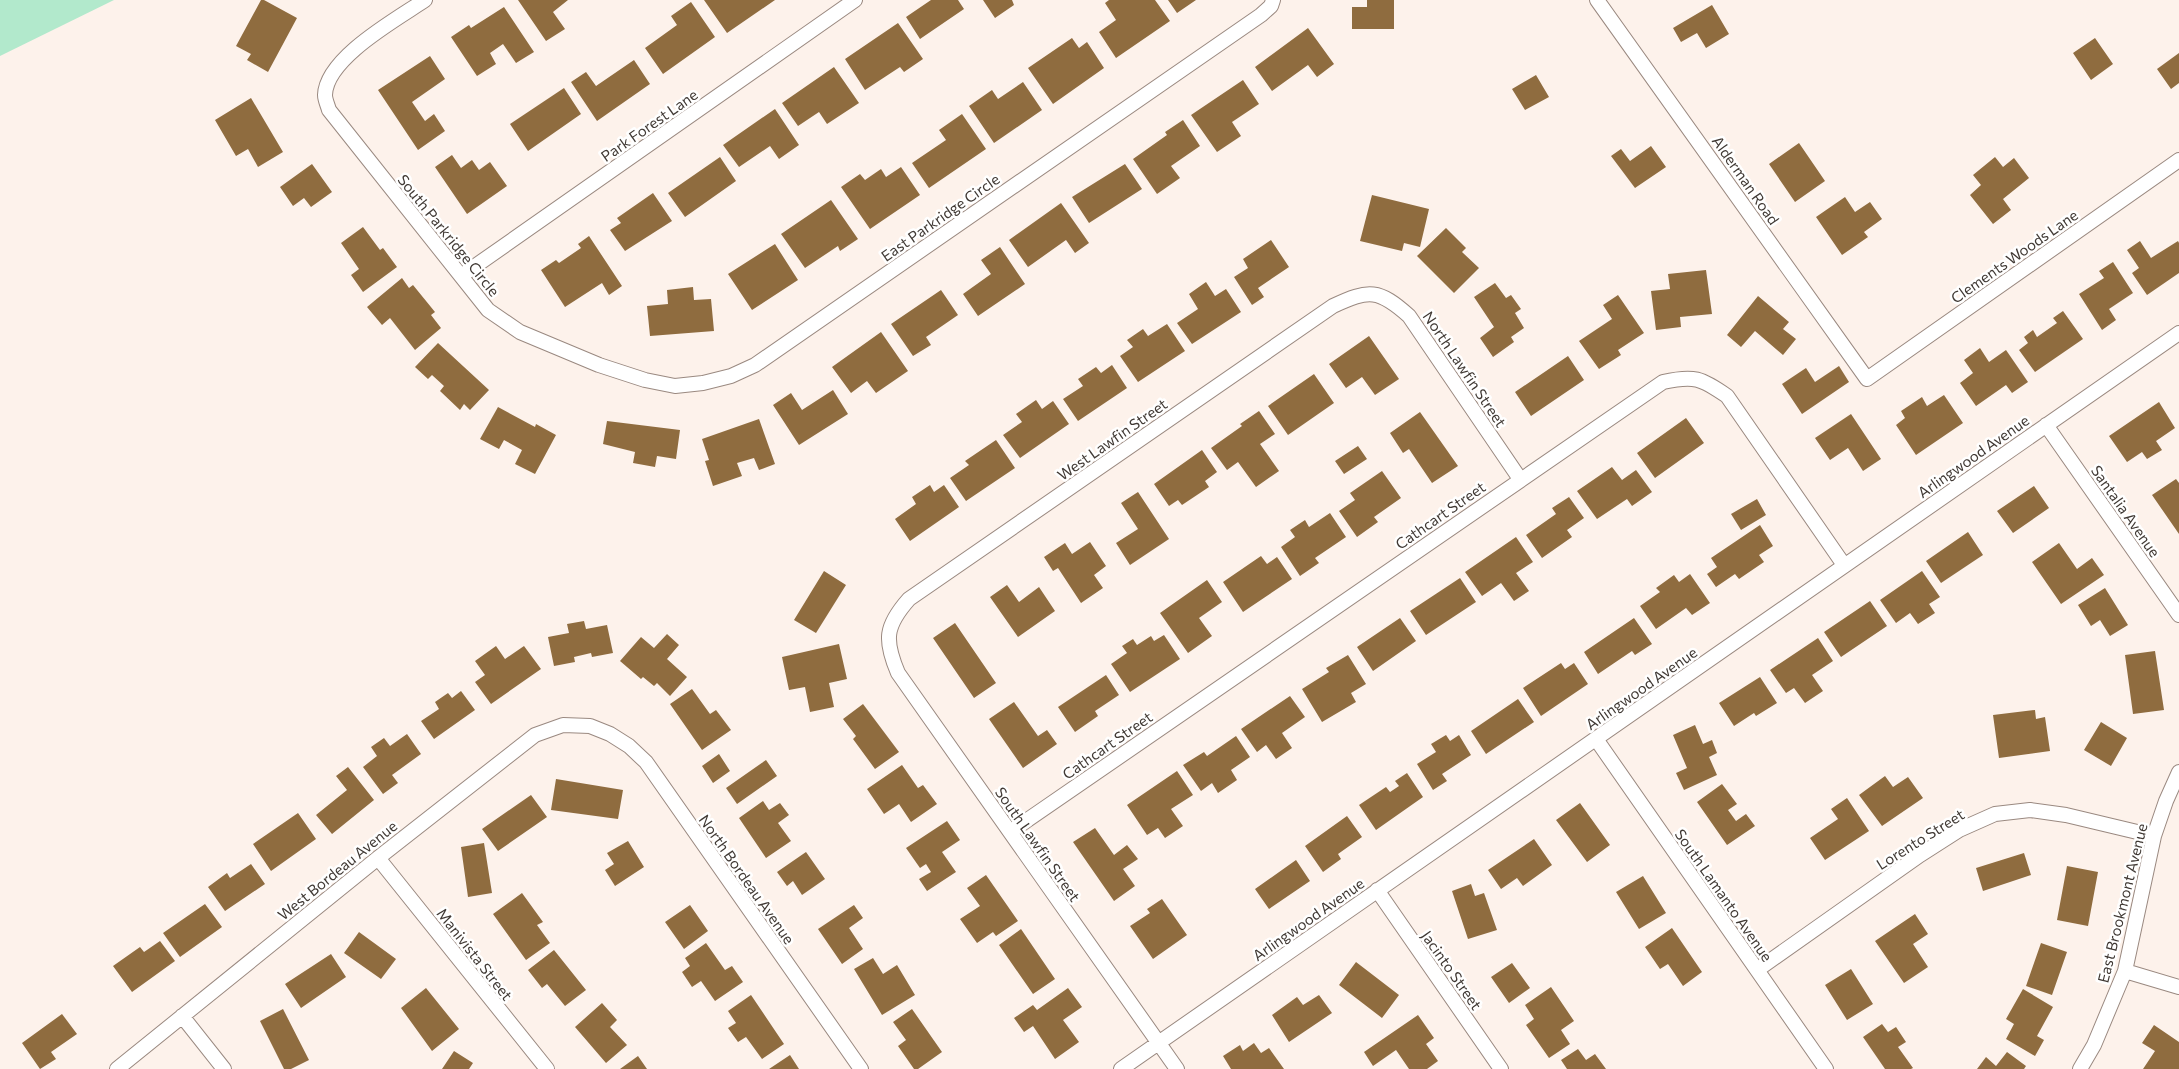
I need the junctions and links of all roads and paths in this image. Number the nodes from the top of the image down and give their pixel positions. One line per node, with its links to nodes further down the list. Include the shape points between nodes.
1 (425, 0): 6 (street, South Parkridge Circle, via 348,53 330,76 325,95 337,122)
2 (855, 0): 6 (street, Park Forest Lane)
3 (1273, 0): 9 (street, East Parkridge Circle, via 1261,15 755,365 731,376 675,386)
4 (1597, 0): 10 (street, Alderman Road)
5 (2179, 160): 10 (street, Clements Woods Lane)
6 (461, 276): 9 (street, South Parkridge Circle, via 488,310 520,332)
7 (1370, 293): 12 (street, North Lawfin Street, via 1391,300 1408,316); 15 (street, West Lawfin Street, via 1333,306 909,599 895,615)
8 (2179, 333): 11 (street, Arlingwood Avenue)
9 (599, 365)
10 (1867, 379)
11 (2046, 425): 13 (street, Arlingwood Avenue); 14 (street, Santalia Avenue)
12 (1520, 480): 13 (street, Cathcart Street, via 1663,382 1684,377 1706,382 1727,396); 19 (street, Cathcart Street)
13 (1844, 565): 17 (street, Arlingwood Avenue)
14 (2179, 615)
15 (889, 632): 19 (street, South Lawfin Street, via 889,652 898,673)
16 (590, 726): 21 (street, West Bordeau Avenue, via 563,724 535,735); 31 (street, North Bordeau Avenue, via 629,746 646,762)
17 (1596, 739): 22 (street, Arlingwood Avenue); 23 (street, South Lamanto Avenue)
18 (2179, 772): 20 (street, East Brookmont Avenue)
19 (1010, 832): 27 (street, South Lawfin Street)
20 (2154, 836): 23 (street, Lorento Street, via 2030,810 1995,814 1958,830); 24 (street, East Brookmont Avenue)
21 (378, 858): 26 (street, West Bordeau Avenue); 30 (street, Manivista Street)
22 (1377, 890): 27 (street, Arlingwood Avenue); 34 (street, Jacinto Street)
23 (1757, 970): 35 (street, South Lamanto Avenue)
24 (2125, 971): 25 (street); 36 (street, East Brookmont Avenue, via 2094,1046)
25 (2179, 987)
26 (182, 1016): 28 (street, West Bordeau Avenue); 29 (street)
27 (1159, 1043): 32 (street, Arlingwood Avenue); 33 (street, South Lawfin Street)
28 (117, 1069)
29 (224, 1069)
30 (547, 1069)
31 (860, 1069)
32 (1121, 1069)
33 (1177, 1069)
34 (1501, 1069)
35 (1826, 1069)
36 (2080, 1069)

